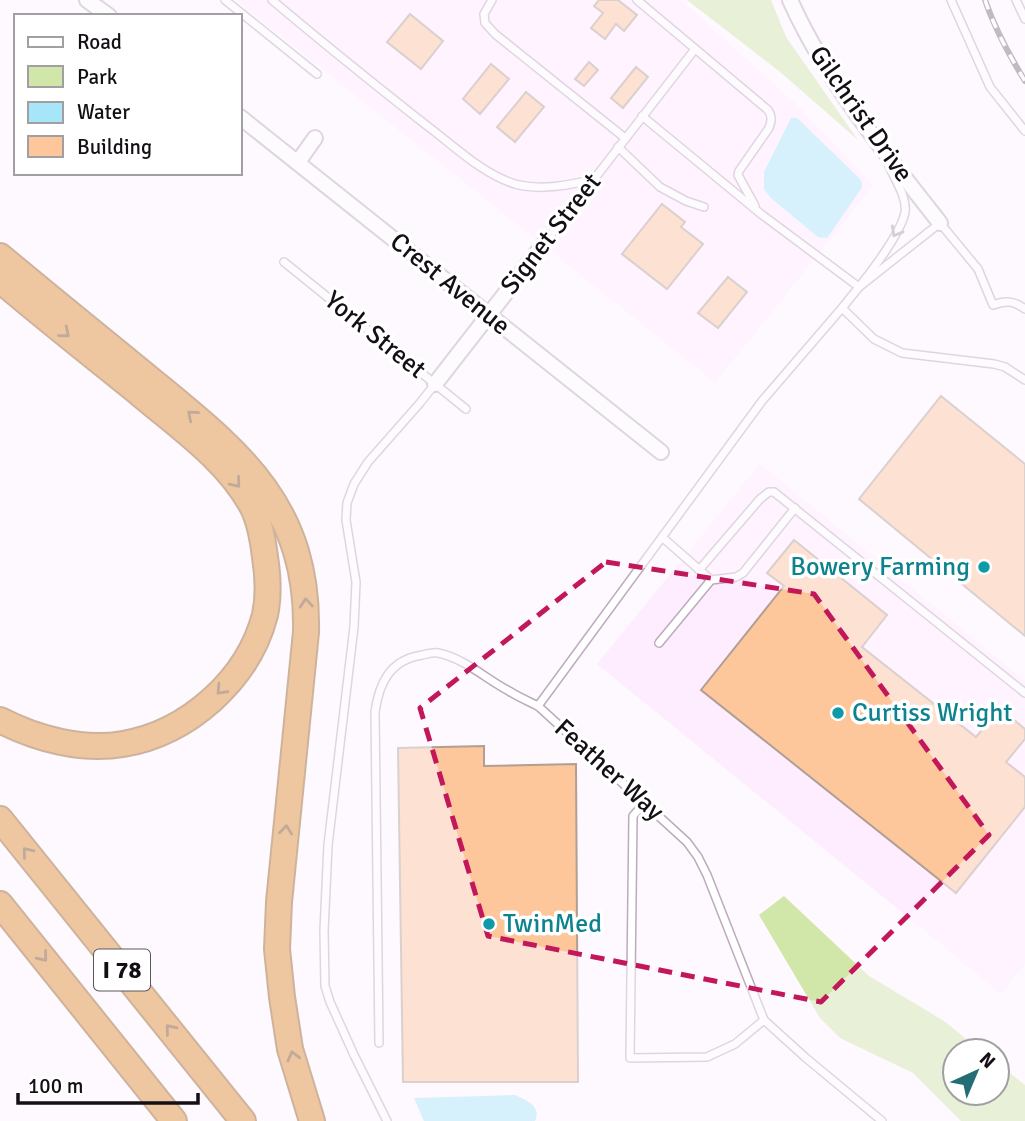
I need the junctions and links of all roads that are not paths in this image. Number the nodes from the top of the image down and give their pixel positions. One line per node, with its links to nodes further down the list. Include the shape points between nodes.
1 (87, 0): 10 (street)
2 (114, 0): 10 (street)
3 (225, 0): 13 (lane)
4 (272, 0): 22 (lane, via 482,169 515,184 546,187)
5 (492, 0): 18 (lane, via 484,14 495,34)
6 (637, 0): 12 (lane)
7 (790, 0): 19 (street, Gilchrist Drive, via 811,44)
8 (951, 0): 16 (lane, via 990,87)
9 (1016, 0): 11 (lane)
10 (107, 14)
11 (1025, 19)
12 (695, 49): 14 (lane, Signet Street); 24 (lane, via 771,114 769,128 738,176)
13 (317, 74)
14 (642, 116): 18 (lane, Signet Street); 24 (lane)
15 (242, 119): 21 (street, Crest Avenue)
16 (1025, 131)
17 (315, 138): 21 (street)
18 (625, 138): 20 (lane, Signet Street)
19 (880, 146): 25 (street, Gilchrist Drive); 30 (lane, Feather Way, one-way to 30, via 904,198 905,212)
20 (617, 149): 22 (lane, Signet Street); 23 (lane, via 660,187)
21 (298, 162): 33 (street, Crest Avenue)
22 (595, 178): 26 (lane, Signet Street)
23 (704, 207)
24 (758, 211): 30 (lane)
25 (940, 223): 30 (lane, Feather Way); 32 (lane, via 978,269 993,305 1013,302)
26 (543, 244): 33 (street, Signet Street)
27 (0, 256): 53 (highway, one-way to 27, via 290,1049 277,949 307,609 292,540 272,499 237,454)
28 (284, 262): 35 (lane, York Street)
29 (0, 280): 45 (highway, one-way to 45, via 174,422 234,481 260,527 268,595 257,635 235,674 208,704 168,730 124,744 100,746 53,740)
30 (859, 287): 31 (lane, Feather Way)
31 (842, 308): 34 (lane, via 874,339 902,353 993,364); 39 (lane, Feather Way, via 762,401)
32 (1025, 309)
33 (488, 315): 35 (street, Signet Street); 37 (street, Crest Avenue)
34 (1025, 380)
35 (435, 384): 36 (lane, York Street); 54 (lane, via 368,462 347,503 356,582 354,627 328,845 325,986)
36 (466, 409)
37 (661, 452)
38 (795, 508): 40 (lane, via 774,492 764,494); 41 (lane, via 743,573); 43 (lane)
39 (662, 537): 40 (lane); 44 (lane, Feather Way)
40 (699, 570): 41 (lane)
41 (711, 580): 42 (lane)
42 (659, 643)
43 (1025, 693)
44 (538, 706): 46 (lane, Feather Way); 50 (lane, via 459,661 436,653 399,663 384,678 375,712)
45 (0, 720)
46 (645, 802): 49 (lane, Feather Way, via 698,857); 49 (lane, via 633,816 630,1058 708,1057 735,1044)
47 (0, 819): 52 (highway, I 78, one-way to 47)
48 (0, 904): 51 (highway, I 78, one-way to 51)
49 (764, 1020): 55 (lane, Feather Way)
50 (379, 1043)
51 (174, 1121)
52 (243, 1121)
53 (312, 1121)
54 (387, 1121)
55 (882, 1121)

